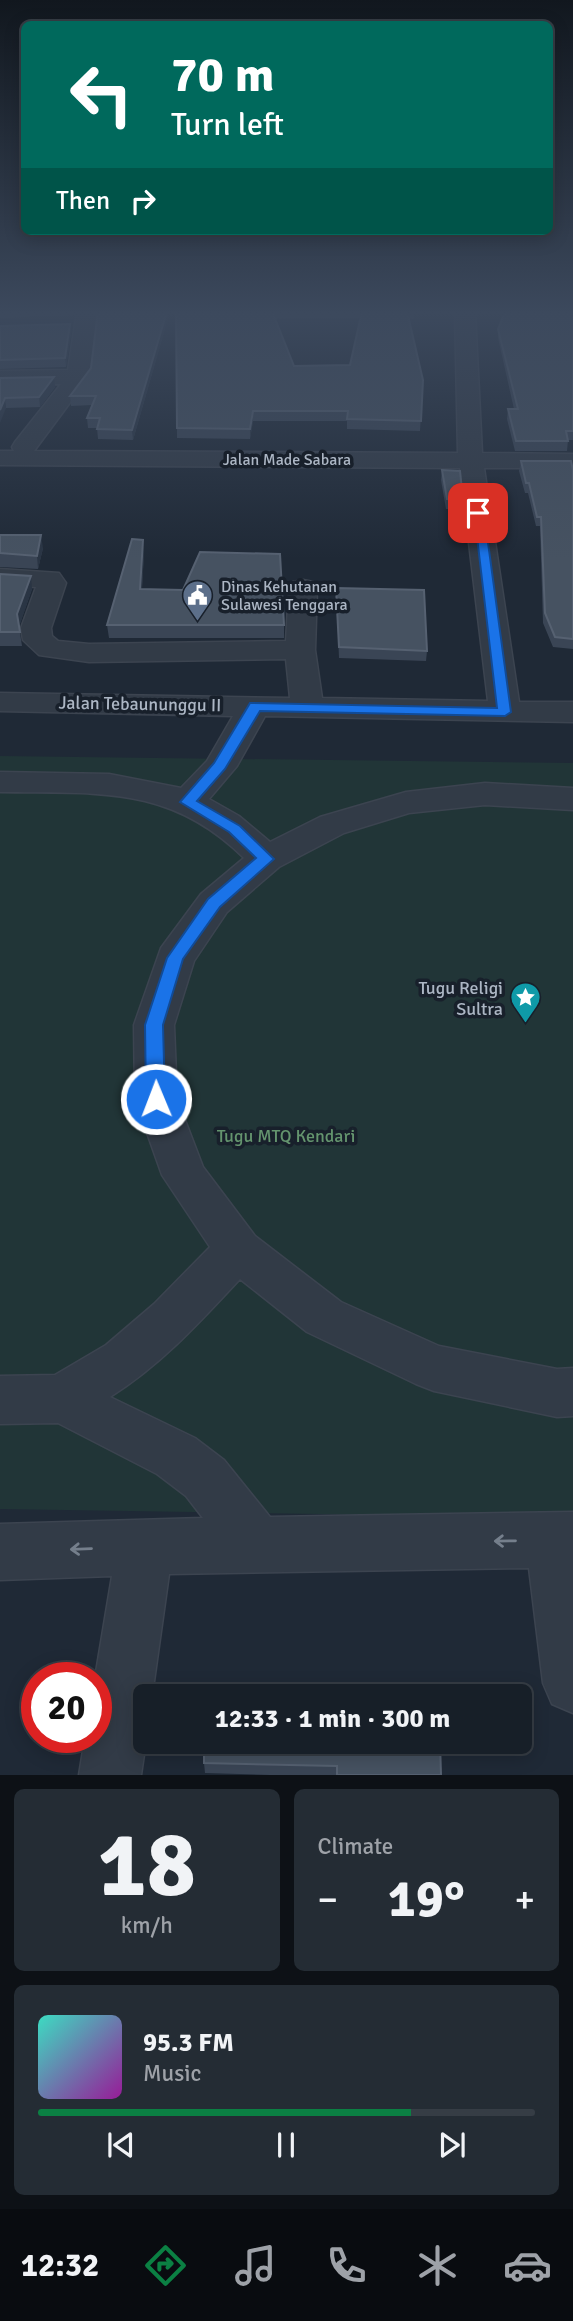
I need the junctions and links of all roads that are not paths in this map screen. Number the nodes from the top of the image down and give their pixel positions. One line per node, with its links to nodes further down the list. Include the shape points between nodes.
1 (62, 394): 3 (street)
2 (468, 394): 5 (street)
3 (12, 447): 5 (street, Jalan Made Sabara)
4 (573, 449): 5 (street, Jalan Made Sabara)
5 (470, 455): 6 (street, Jalan Made Sabara); 7 (street, Jalan Made Sabara); 14 (street)
6 (0, 458)
7 (573, 461)
8 (0, 577): 10 (street, via 36,576 52,583 36,628 38,640 51,649 89,653)
9 (303, 588): 10 (street)
10 (300, 650): 13 (street)
11 (0, 702): 12 (street, Jalan Tebaununggu II)
12 (255, 706): 13 (street, Jalan Tebaununggu II); 18 (street, via 220,766)
13 (307, 707): 14 (street, Jalan Tebaununggu II)
14 (505, 712): 15 (street, Jalan Tebaununggu II)
15 (573, 712)
16 (0, 782): 18 (street, via 128,788 166,793)
17 (573, 799): 19 (street, via 485,794 406,803 332,825)
18 (187, 802): 19 (street, via 234,829)
19 (266, 859): 20 (street, via 214,903 175,958 154,1025 156,1099 184,1175)
20 (238, 1250): 21 (street, via 324,1317 434,1368 557,1393); 22 (street, via 124,1361)
21 (573, 1392)
22 (62, 1399): 23 (street); 25 (street, via 176,1456 205,1478)
23 (0, 1400)
24 (563, 1540): 25 (street, one-way to 25); 28 (street)
25 (257, 1545): 26 (street)
26 (145, 1547): 27 (street, one-way to 27); 29 (street)
27 (0, 1552)
28 (573, 1683)
29 (110, 1775)

